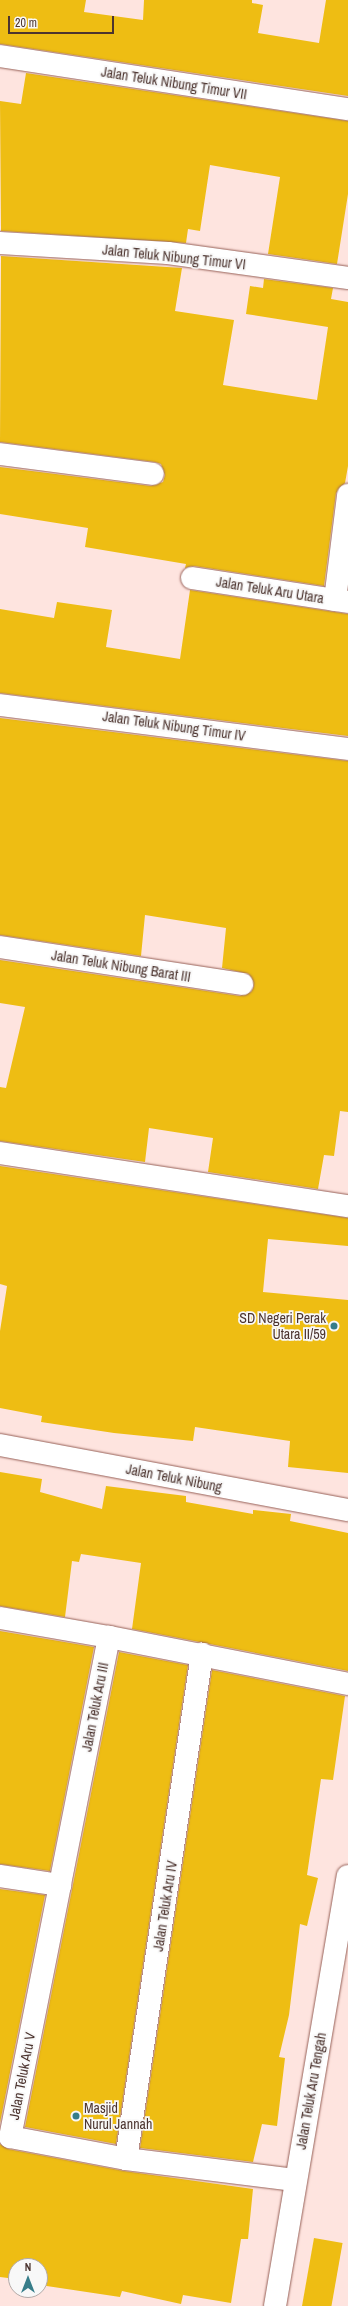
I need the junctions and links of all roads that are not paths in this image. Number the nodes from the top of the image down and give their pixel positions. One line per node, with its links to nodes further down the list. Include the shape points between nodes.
1 (0, 56): 2 (street, Jalan Teluk Nibung Timur VII)
2 (348, 109)
3 (0, 243): 4 (street, Jalan Teluk Nibung Timur VI, via 168,254)
4 (348, 278)
5 (0, 454): 6 (street)
6 (153, 474)
7 (348, 495): 9 (street)
8 (192, 578): 9 (street, Jalan Teluk Aru Utara)
9 (341, 601)
10 (0, 705): 11 (street, Jalan Teluk Nibung Timur IV)
11 (348, 749)
12 (0, 947): 13 (street, Jalan Teluk Nibung Barat III)
13 (242, 984)
14 (0, 1153): 15 (street)
15 (348, 1206)
16 (0, 1445): 17 (street, Jalan Teluk Nibung)
17 (348, 1510)
18 (0, 1618): 19 (street)
19 (109, 1637): 20 (street); 24 (street, Jalan Teluk Aru III)
20 (202, 1654): 21 (street); 26 (street, Jalan Teluk Aru IV)
21 (348, 1684)
22 (0, 1876): 24 (street)
23 (348, 1876): 27 (street, Jalan Teluk Aru Tengah)
24 (60, 1885): 25 (street, Jalan Teluk Aru V)
25 (5, 2137): 26 (street, Jalan Teluk Aru V)
26 (126, 2158): 27 (street, Jalan Teluk Aru V)
27 (295, 2180): 28 (street, Jalan Teluk Aru Tengah)
28 (275, 2306)

